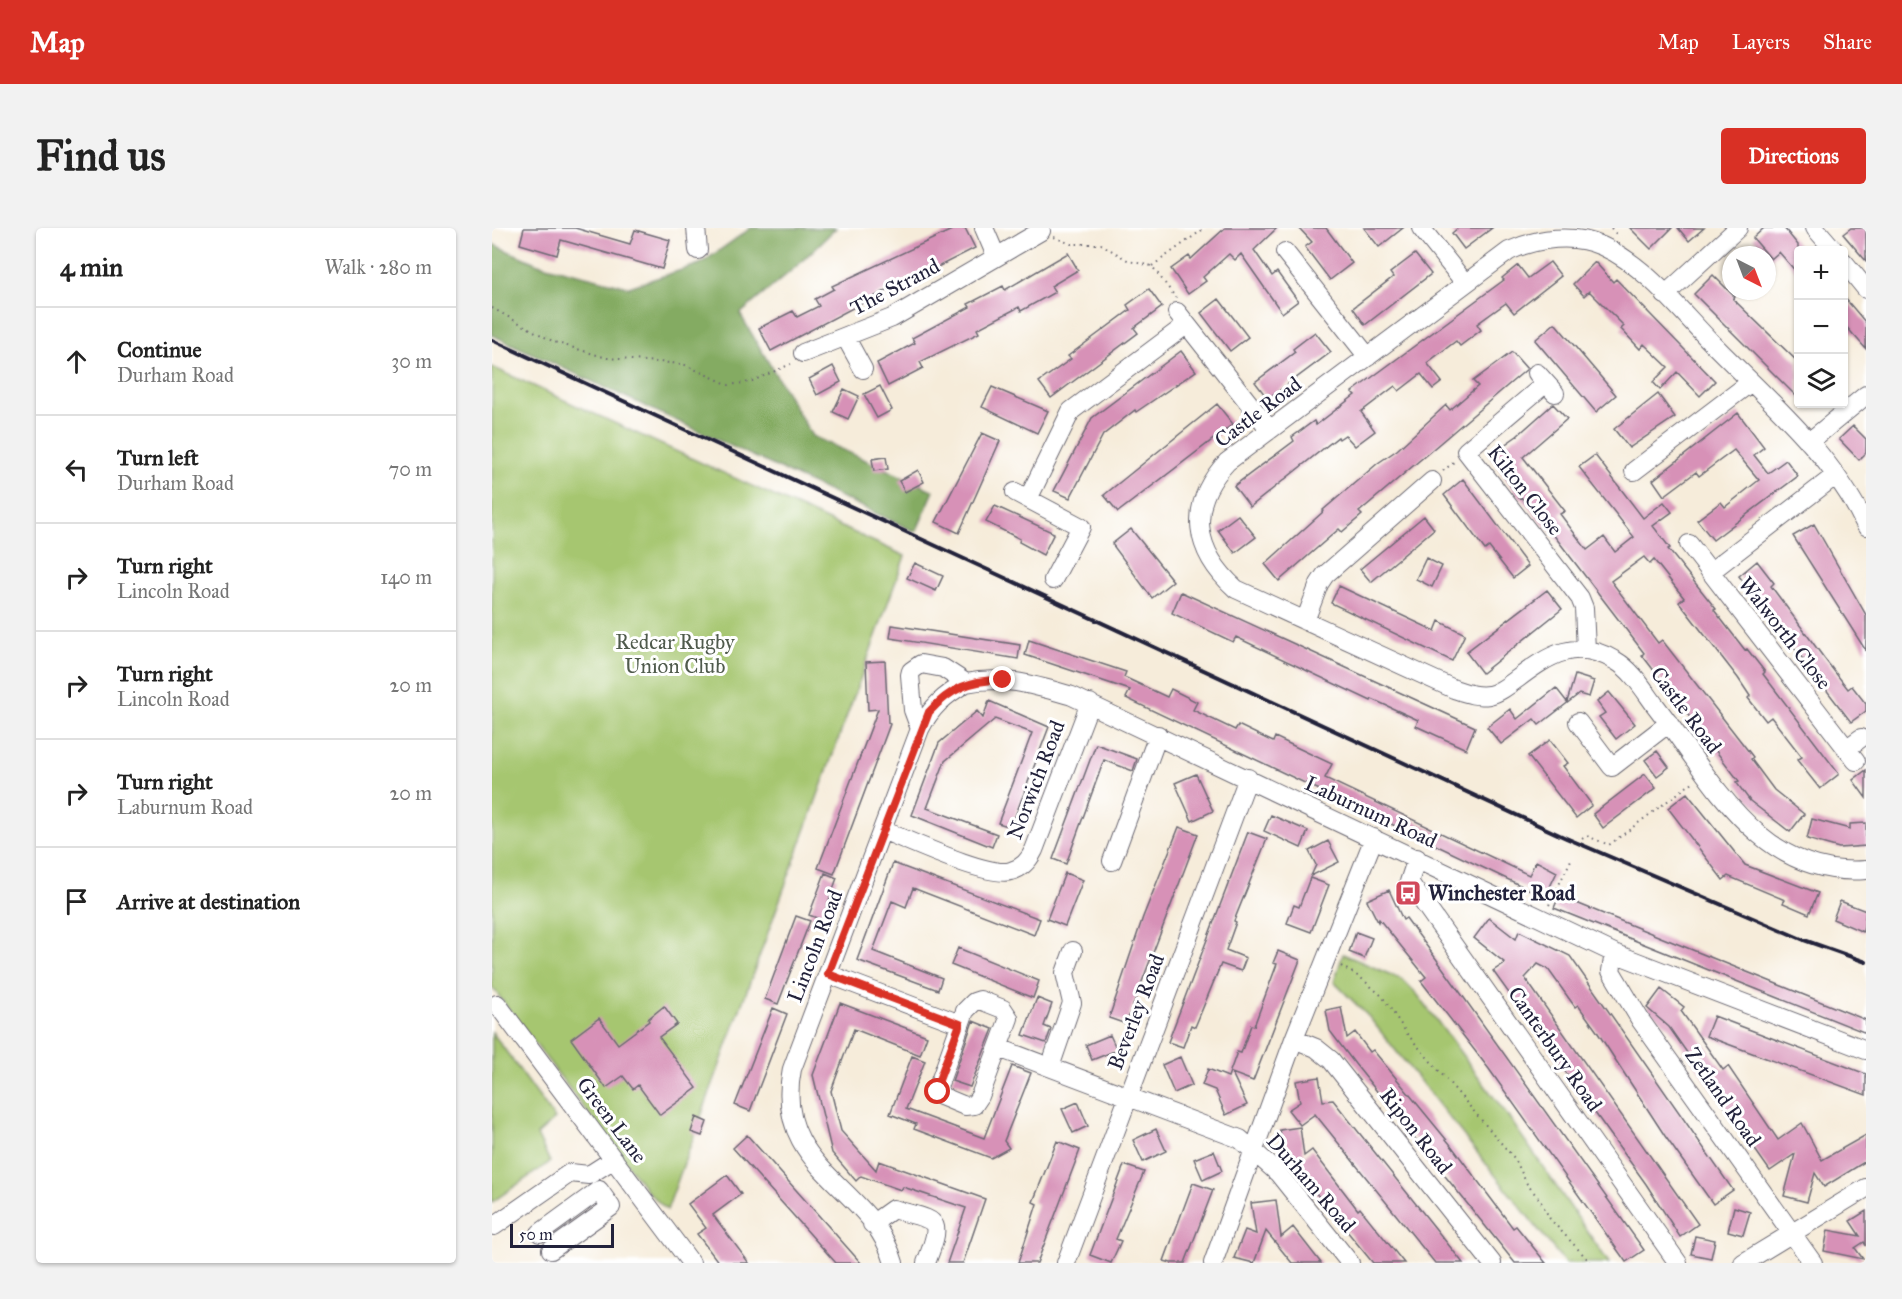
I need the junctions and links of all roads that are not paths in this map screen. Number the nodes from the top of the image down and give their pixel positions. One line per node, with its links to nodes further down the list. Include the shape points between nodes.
1 (696, 228): 8 (street)
2 (984, 228): 10 (street)
3 (1421, 228): 12 (street)
4 (1738, 228): 14 (street)
5 (1815, 228): 7 (street)
6 (1041, 231): 10 (street, The Strand)
7 (1830, 246)
8 (698, 250)
9 (1285, 252): 17 (street)
10 (996, 256): 15 (street, The Strand, via 892,318)
11 (1848, 267): 13 (street)
12 (1466, 283): 14 (street, Castle Road, via 1525,243 1564,239 1601,245 1627,260); 17 (street, Castle Road)
13 (1866, 289)
14 (1665, 295): 19 (street, Castle Road)
15 (846, 338): 16 (street, The Strand); 18 (street, The Strand)
16 (803, 353)
17 (1368, 357): 22 (street, Castle Road)
18 (863, 369)
19 (1750, 382): 23 (street, Castle Road); 24 (street)
20 (1546, 383): 32 (street, Kilton Close, via 1466,451 1580,598)
21 (1866, 395): 23 (street)
22 (1270, 430): 30 (street, via 1181,319 1071,411 1022,495 1082,527); 31 (street, Castle Road, via 1218,472 1203,498 1200,529 1210,561 1236,589)
23 (1809, 442): 25 (street, Castle Road)
24 (1634, 471)
25 (1836, 475): 27 (street, Castle Road); 29 (street, Walworth Close)
26 (1432, 481): 31 (street, via 1330,570 1319,584)
27 (1866, 526)
28 (1689, 544): 29 (street, Walworth Close)
29 (1710, 572): 39 (street, Walworth Close, via 1851,755)
30 (1053, 580)
31 (1305, 621): 32 (street, Castle Road, via 1474,696 1492,695 1548,657 1569,650)
32 (1586, 650): 36 (street, Castle Road, via 1618,662)
33 (966, 683): 34 (street, Laburnum Road, via 1003,680 1053,690); 37 (street, Lincoln Road, via 939,701); 37 (street, via 943,668 921,664 911,671 913,710)
34 (1090, 703): 38 (street, Laburnum Road); 41 (street, Norwich Road, via 1034,850 1019,868 990,872)
35 (1578, 722): 36 (street, via 1616,773)
36 (1669, 723): 45 (street, Castle Road, via 1740,818 1782,852 1831,869)
37 (920, 729): 41 (street, Lincoln Road)
38 (1158, 735): 40 (street, Laburnum Road); 44 (street)
39 (1861, 738)
40 (1248, 778): 42 (street, Laburnum Road); 55 (street, Beverley Road)
41 (882, 830): 48 (street, Lincoln Road)
42 (1374, 838): 43 (street, Laburnum Road); 51 (street)
43 (1417, 858): 47 (street, Laburnum Road); 72 (street, Canterbury Road, via 1409,882)
44 (1112, 861)
45 (1866, 870)
46 (1073, 951): 54 (street, via 1065,973 1072,1003)
47 (1614, 952): 53 (street, Laburnum Road); 63 (street, Zetland Road, via 1611,971 1641,1020)
48 (828, 974): 50 (street); 60 (street, Lincoln Road, via 792,1069 789,1114 807,1151)
49 (497, 1004): 57 (street, Green Lane)
50 (960, 1024): 52 (street, via 974,1002 980,1000 1003,1009 1009,1018); 52 (street, via 938,1087 941,1096 965,1106 974,1105)
51 (1294, 1039): 56 (street); 71 (street, Ripon Road, via 1316,1048 1331,1060)
52 (999, 1047): 54 (street, Durham Road)
53 (1866, 1050)
54 (1050, 1067): 55 (street, Durham Road)
55 (1128, 1097): 56 (street, Durham Road, via 1240,1139); 68 (street, Beverley Road)
56 (1255, 1150): 69 (street); 70 (street, Durham Road)
57 (614, 1159): 58 (street); 65 (street, Green Lane)
58 (594, 1183): 61 (street, via 570,1173); 62 (street); 64 (street, via 611,1206)
59 (1866, 1188): 63 (street)
60 (872, 1224): 66 (street, Lincoln Road, via 888,1245); 67 (street, via 893,1209 932,1220 938,1228)
61 (494, 1226)
62 (540, 1233)
63 (1792, 1233): 73 (street); 74 (street, Zetland Road)
64 (551, 1250)
65 (692, 1263)
66 (894, 1263)
67 (926, 1263)
68 (1066, 1263)
69 (1213, 1263)
70 (1350, 1263)
71 (1492, 1263)
72 (1678, 1263)
73 (1743, 1263)
74 (1814, 1263)

